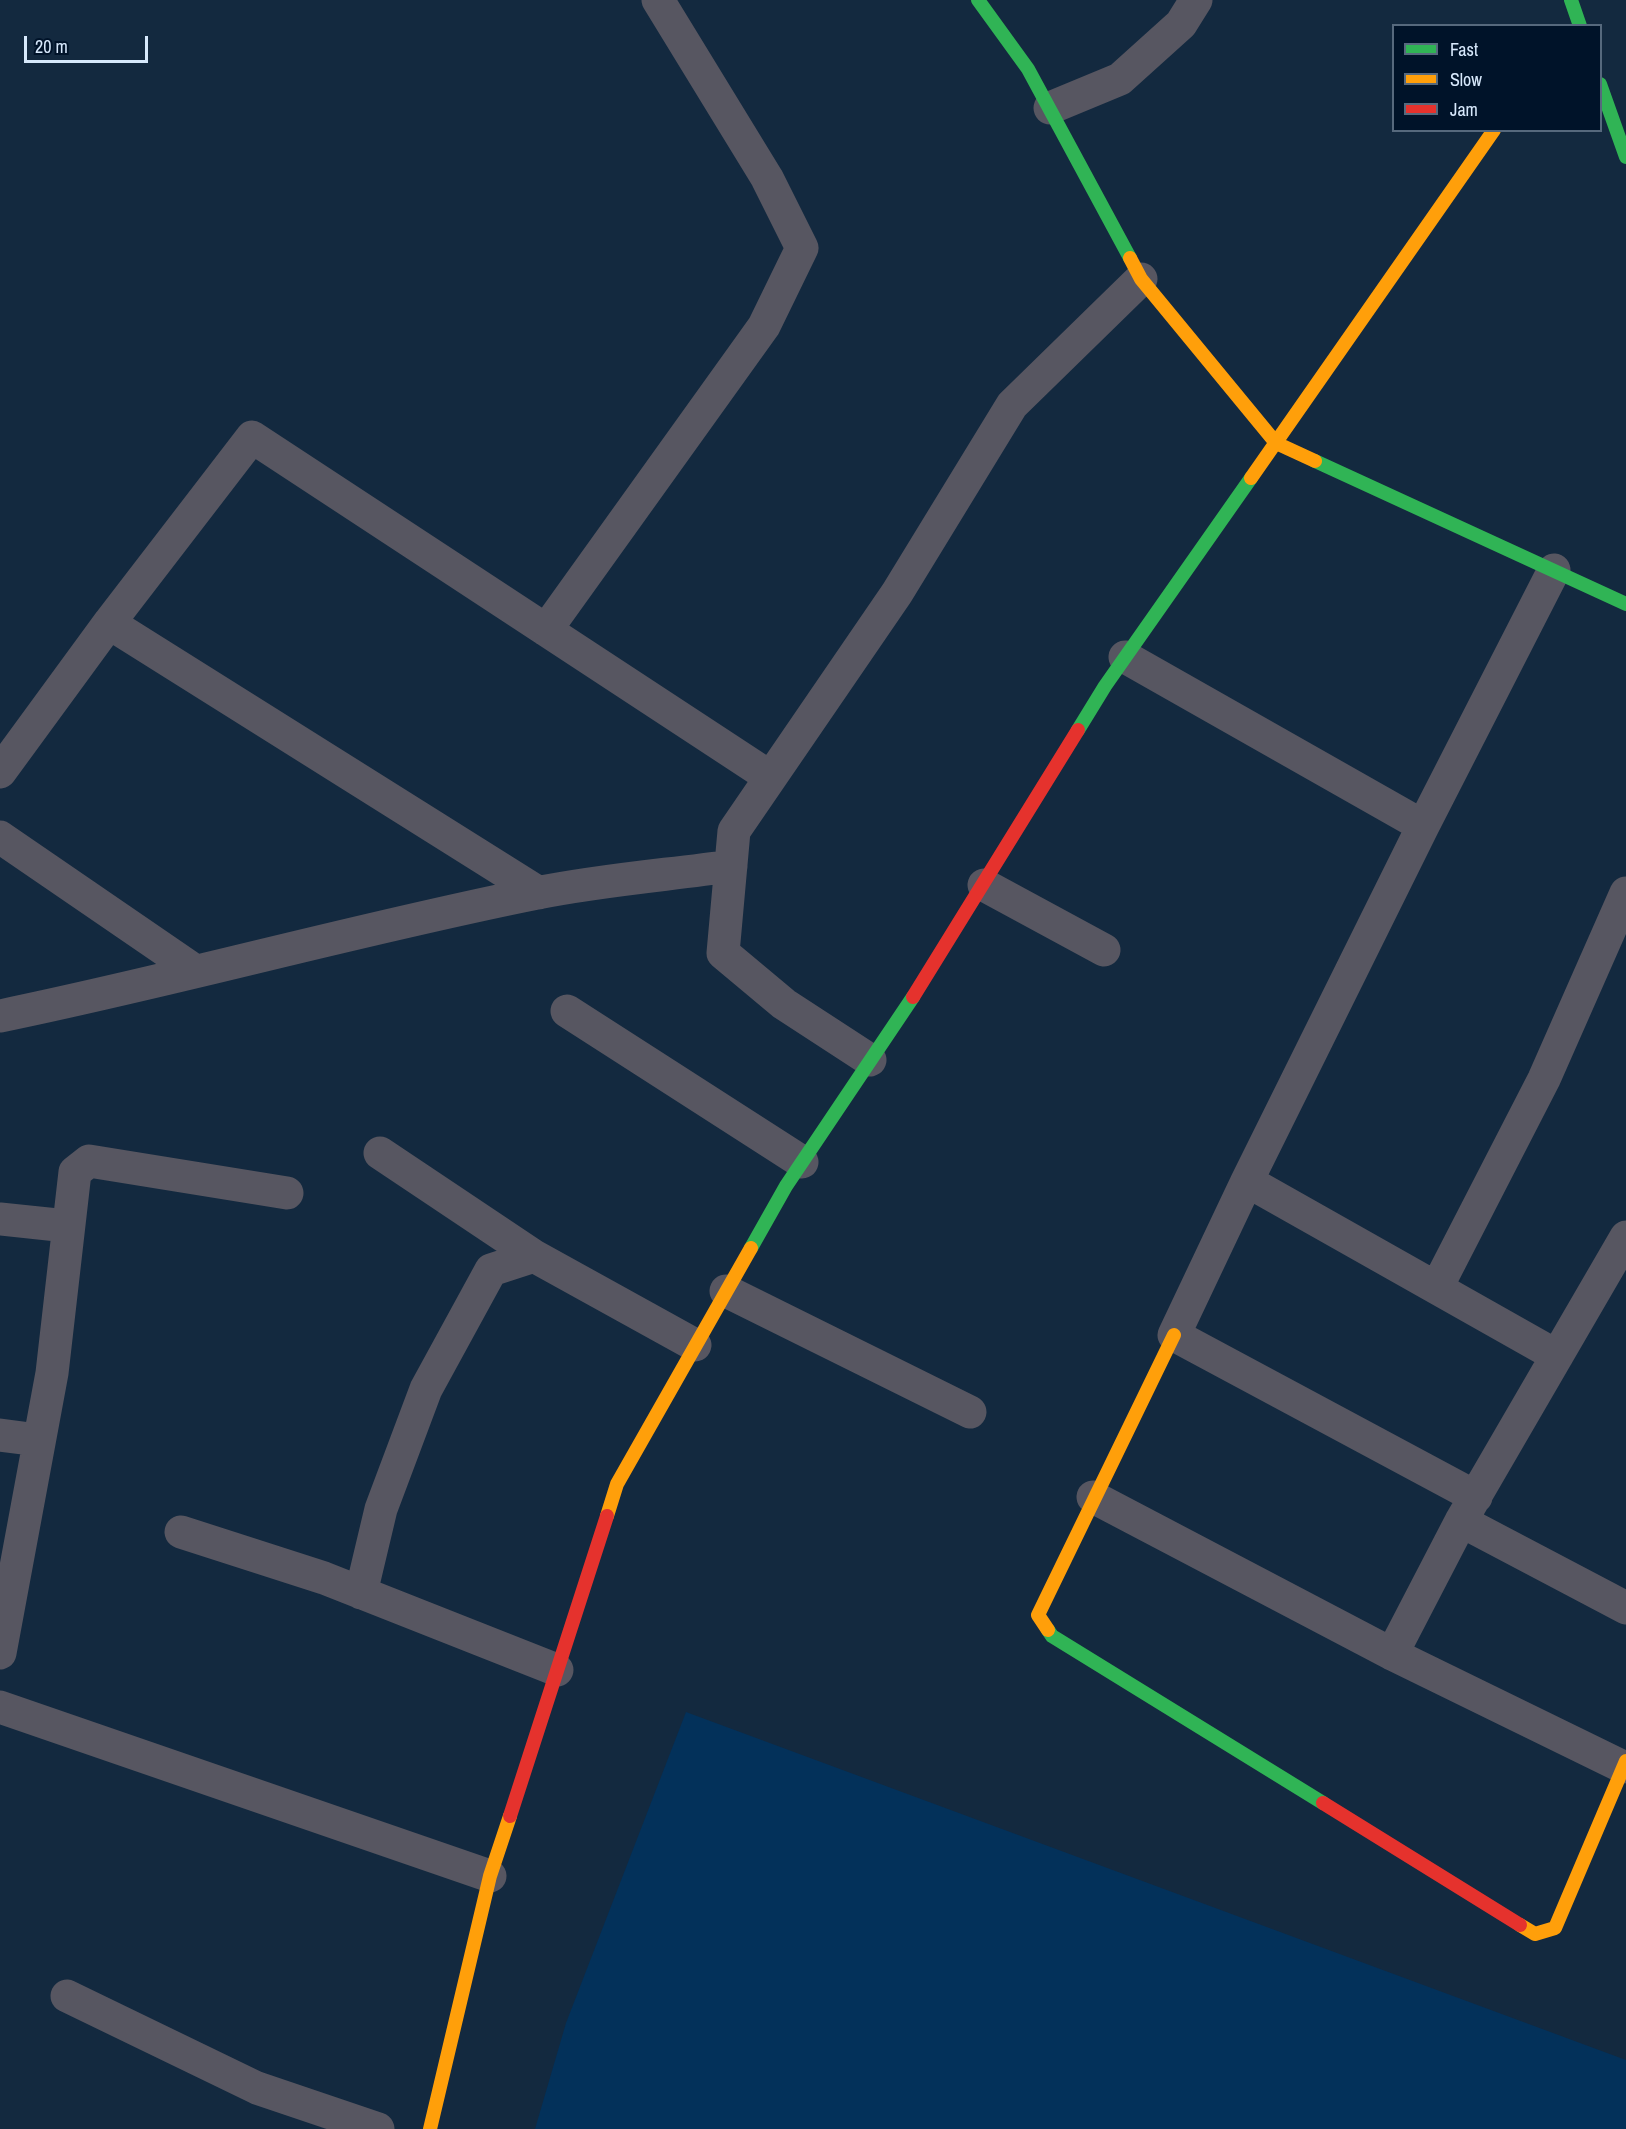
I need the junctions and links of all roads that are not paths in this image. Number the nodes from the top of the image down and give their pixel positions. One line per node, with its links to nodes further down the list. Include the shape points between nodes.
1 (658, 0): 13 (street, via 767,178 802,248 764,326)
2 (978, 0): 5 (street, via 1028,69)
3 (1196, 0): 5 (street, via 1181,24 1120,79)
4 (1602, 90): 7 (street)
5 (1050, 108): 8 (street)
6 (1493, 132): 9 (street)
7 (1626, 157)
8 (1141, 279): 9 (street); 16 (street, via 1012,405 897,593)
9 (1276, 443): 10 (street); 14 (street)
10 (1554, 570): 11 (street); 17 (street)
11 (1626, 604)
12 (109, 624): 13 (street, via 252,437); 15 (street); 21 (street)
13 (546, 630): 16 (street)
14 (1125, 657): 17 (street); 20 (street)
15 (0, 772)
16 (770, 777): 19 (street, via 734,831)
17 (1423, 826): 30 (street)
18 (0, 837): 24 (street)
19 (731, 866): 21 (street); 27 (street, via 723,953 784,1004)
20 (984, 885): 23 (street); 27 (street)
21 (539, 893): 24 (street)
22 (1626, 893): 36 (street, via 1544,1079)
23 (1104, 950)
24 (194, 970): 26 (street)
25 (567, 1011): 29 (street)
26 (0, 1016)
27 (870, 1060): 29 (street)
28 (380, 1153): 35 (street)
29 (801, 1162): 37 (street)
30 (1246, 1180): 36 (street); 38 (street)
31 (287, 1192): 33 (street, via 89,1161 75,1172)
32 (0, 1219): 33 (street)
33 (68, 1226): 43 (street, via 52,1373)
34 (1626, 1237): 40 (street)
35 (534, 1256): 39 (street); 47 (street, via 491,1270 426,1389 381,1509)
36 (1437, 1287): 40 (street)
37 (726, 1291): 39 (street); 41 (street)
38 (1174, 1335): 44 (street); 45 (street)
39 (695, 1345): 51 (street, via 617,1484)
40 (1557, 1356): 45 (street)
41 (970, 1412)
42 (0, 1435): 43 (street)
43 (38, 1440): 49 (street)
44 (1093, 1497): 50 (street); 53 (street, via 1038,1615 1052,1636 1534,1934 1555,1928)
45 (1468, 1509): 48 (street); 50 (street)
46 (181, 1533): 47 (street)
47 (361, 1593): 51 (street)
48 (1626, 1608)
49 (0, 1653)
50 (1392, 1654): 53 (street)
51 (556, 1670): 54 (street)
52 (0, 1707): 54 (street)
53 (1625, 1764)
54 (490, 1876): 57 (street)
55 (67, 1996): 56 (street, via 257,2088)
56 (378, 2129)
57 (430, 2129)

